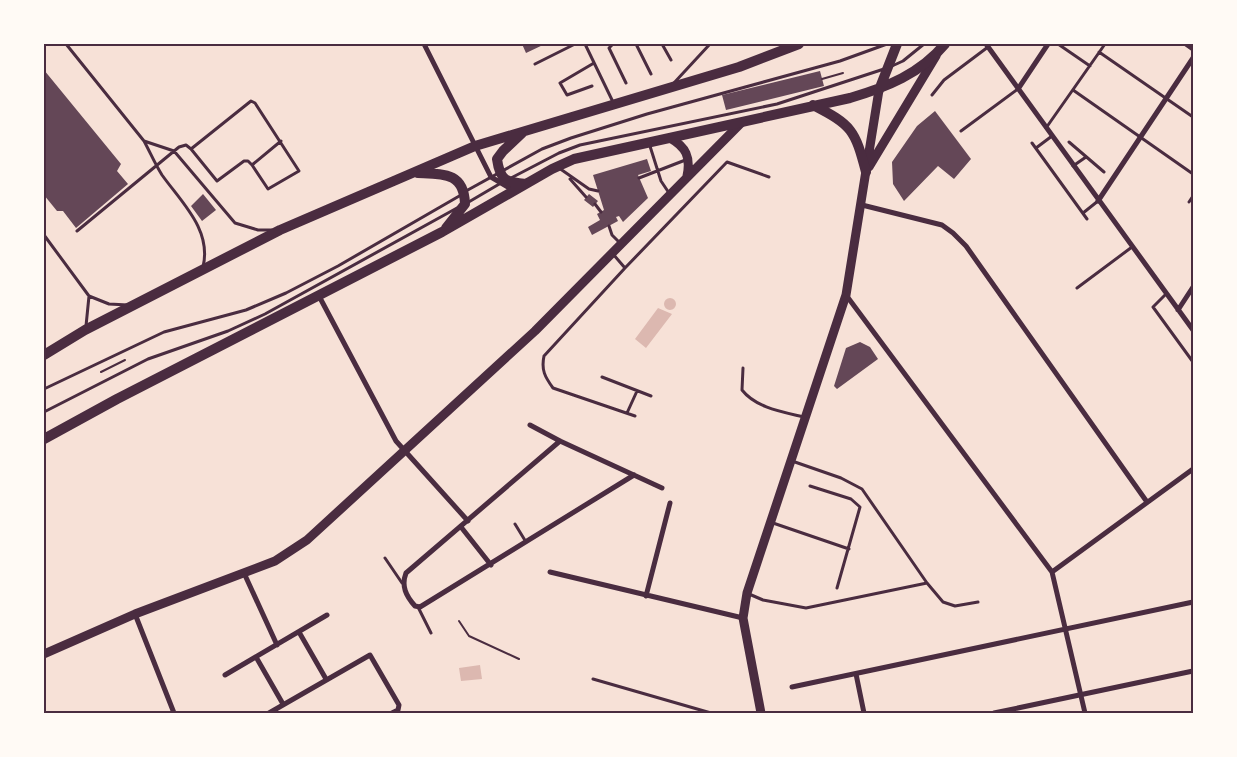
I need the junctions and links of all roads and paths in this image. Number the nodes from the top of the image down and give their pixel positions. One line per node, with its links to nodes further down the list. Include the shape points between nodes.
1 (66, 44): 48 (lane)
2 (424, 44): 53 (street)
3 (575, 44): 24 (lane)
4 (585, 44): 23 (lane)
5 (613, 44): 30 (lane, via 609,48)
6 (636, 44): 28 (lane)
7 (662, 44): 22 (lane)
8 (710, 44): 32 (lane)
9 (799, 44): 32 (main road, via 739,67)
10 (887, 44): 72 (lane, via 840,61 571,138 542,149)
11 (897, 44): 26 (main road)
12 (924, 44): 26 (lane)
13 (1048, 44): 33 (street)
14 (1058, 44): 25 (lane)
15 (1105, 44): 20 (lane)
16 (1186, 44): 19 (street)
17 (987, 45): 33 (street); 36 (lane, via 944,80)
18 (942, 47): 34 (main road, via 908,76); 64 (street)
19 (1193, 49)
20 (1100, 52): 25 (lane); 37 (lane)
21 (1193, 58): 37 (street)
22 (671, 60)
23 (594, 63): 31 (lane, via 560,83 567,95); 38 (lane)
24 (535, 64)
25 (1090, 66): 35 (lane)
26 (886, 68): 34 (main road); 72 (lane, via 776,104 580,145)
27 (843, 72): 29 (path)
28 (651, 74)
29 (822, 78)
30 (626, 83)
31 (592, 86)
32 (668, 88): 38 (main road)
33 (1018, 89): 42 (street); 44 (lane)
34 (879, 90): 39 (main road); 64 (street)
35 (1073, 90): 42 (lane); 47 (lane)
36 (932, 95)
37 (1167, 99): 40 (lane); 47 (street)
38 (614, 104): 43 (main road)
39 (813, 105): 41 (main road); 64 (main road, via 840,119 851,130 858,141)
40 (1193, 117)
41 (741, 123): 46 (main road); 69 (street)
42 (1046, 128): 45 (street)
43 (525, 130): 53 (main road); 72 (main road, via 497,159)
44 (961, 131)
45 (1052, 136): 54 (lane); 62 (street)
46 (670, 138): 51 (main road); 58 (street, via 683,147)
47 (1140, 138): 67 (lane); 80 (street)
48 (144, 141): 56 (lane); 60 (lane)
49 (282, 141): 55 (lane, via 251,101); 59 (lane); 59 (lane, via 299,171 268,189)
50 (1069, 142): 57 (lane)
51 (649, 143): 61 (main road); 63 (lane)
52 (1032, 143): 54 (lane)
53 (476, 146): 66 (main road); 72 (street)
54 (1036, 148): 86 (lane)
55 (191, 149): 56 (lane, via 186,145); 59 (lane, via 217,181 244,161)
56 (174, 151): 60 (lane); 89 (lane, via 235,224 258,230)
57 (1086, 157): 62 (lane); 65 (lane)
58 (688, 159): 63 (lane); 69 (street)
59 (252, 165)
60 (156, 166): 90 (lane); 99 (lane, via 204,238)
61 (556, 166): 68 (lane); 73 (main road)
62 (1073, 166): 80 (street)
63 (657, 171): 71 (lane); 77 (lane)
64 (866, 172): 84 (street)
65 (1104, 172)
66 (415, 173): 76 (main road, via 449,175); 89 (main road)
67 (1193, 174)
68 (568, 176): 75 (lane, via 589,190); 79 (lane)
69 (687, 176): 77 (street)
70 (770, 177): 98 (lane, via 727,162)
71 (639, 178)
72 (499, 179): 73 (main road); 74 (street); 76 (lane); 82 (lane)
73 (526, 184): 74 (main road)
74 (514, 191): 91 (main road)
75 (598, 191)
76 (465, 192): 82 (main road); 116 (lane, via 286,293 246,310 164,332)
77 (670, 194): 95 (street)
78 (1193, 196): 81 (lane)
79 (586, 197)
80 (1098, 201): 86 (lane); 96 (street)
81 (1189, 202)
82 (465, 204): 91 (main road); 119 (lane, via 265,314 228,331 148,359)
83 (595, 204): 85 (lane)
84 (862, 205): 104 (street); 132 (street, via 942,226 966,246)
85 (601, 212)
86 (1083, 213): 87 (lane)
87 (1087, 219)
88 (608, 226): 95 (lane)
89 (280, 230): 99 (main road)
90 (78, 231)
91 (442, 232): 103 (main road)
92 (44, 235): 93 (lane)
93 (48, 240): 94 (lane); 105 (lane)
94 (44, 244)
95 (621, 244): 97 (street)
96 (1132, 247): 101 (lane); 102 (street)
97 (612, 254): 98 (lane); 126 (street, via 536,332)
98 (625, 268): 120 (lane, via 544,356 542,366 553,388)
99 (202, 272): 106 (main road)
100 (1193, 287): 107 (street)
101 (1077, 288)
102 (1166, 294): 107 (street); 112 (lane, via 1154,304 1154,310)
103 (319, 295): 124 (main road); 126 (street, via 396,441)
104 (846, 295): 122 (street); 143 (street)
105 (89, 296): 106 (lane, via 109,304); 108 (lane)
106 (136, 305): 108 (main road)
107 (1178, 310): 109 (street)
108 (86, 330): 110 (main road)
109 (1193, 330)
110 (44, 355)
111 (126, 360): 114 (path)
112 (1193, 362)
113 (743, 368): 122 (lane, via 742,390 748,398)
114 (102, 372)
115 (602, 377): 117 (lane)
116 (44, 389)
117 (637, 391): 118 (lane); 120 (lane)
118 (651, 396)
119 (44, 412)
120 (627, 413): 121 (lane)
121 (635, 416)
122 (805, 418): 127 (street)
123 (530, 425): 125 (street)
124 (44, 439)
125 (560, 441): 129 (street); 134 (street)
126 (406, 451): 134 (street); 144 (street, via 307,540 275,561)
127 (791, 460): 135 (street); 146 (lane, via 862,489)
128 (1193, 469): 132 (street)
129 (634, 475): 131 (street); 138 (street)
130 (810, 486): 139 (lane, via 854,500 860,507)
131 (662, 488)
132 (1147, 502): 143 (street)
133 (670, 503): 149 (street)
134 (468, 521): 137 (street)
135 (770, 522): 139 (lane); 148 (street)
136 (515, 524): 138 (lane)
137 (461, 527): 141 (street); 145 (street, via 406,573)
138 (526, 543): 141 (street)
139 (849, 549): 147 (lane)
140 (385, 558): 145 (lane)
141 (491, 565): 152 (street)
142 (550, 572): 149 (street)
143 (1052, 572): 157 (street)
144 (244, 573): 153 (street); 160 (street)
145 (402, 583): 152 (street)
146 (927, 583): 148 (lane, via 806,608 764,600); 150 (lane, via 949,606)
147 (837, 588)
148 (747, 593): 155 (street)
149 (646, 596): 155 (street)
150 (978, 602)
151 (1193, 602): 157 (street)
152 (416, 607): 159 (lane)
153 (135, 614): 161 (street); 172 (street)
154 (327, 615): 158 (street)
155 (743, 618): 176 (street)
156 (458, 621): 163 (path, via 469,636)
157 (1065, 627): 165 (street); 170 (street)
158 (300, 632): 160 (street); 167 (street)
159 (430, 633)
160 (277, 645): 162 (street)
161 (44, 654)
162 (256, 657): 166 (street); 171 (street)
163 (519, 659)
164 (1193, 671): 170 (street)
165 (856, 674): 169 (street); 177 (street)
166 (225, 675)
167 (326, 678): 171 (street); 174 (street, via 370,655 398,705 398,710)
168 (593, 679): 175 (lane)
169 (792, 687)
170 (1081, 694): 178 (street); 179 (street)
171 (283, 704): 173 (street)
172 (174, 713)
173 (269, 713)
174 (392, 713)
175 (710, 713)
176 (760, 713)
177 (864, 713)
178 (994, 713)
179 (1085, 713)

